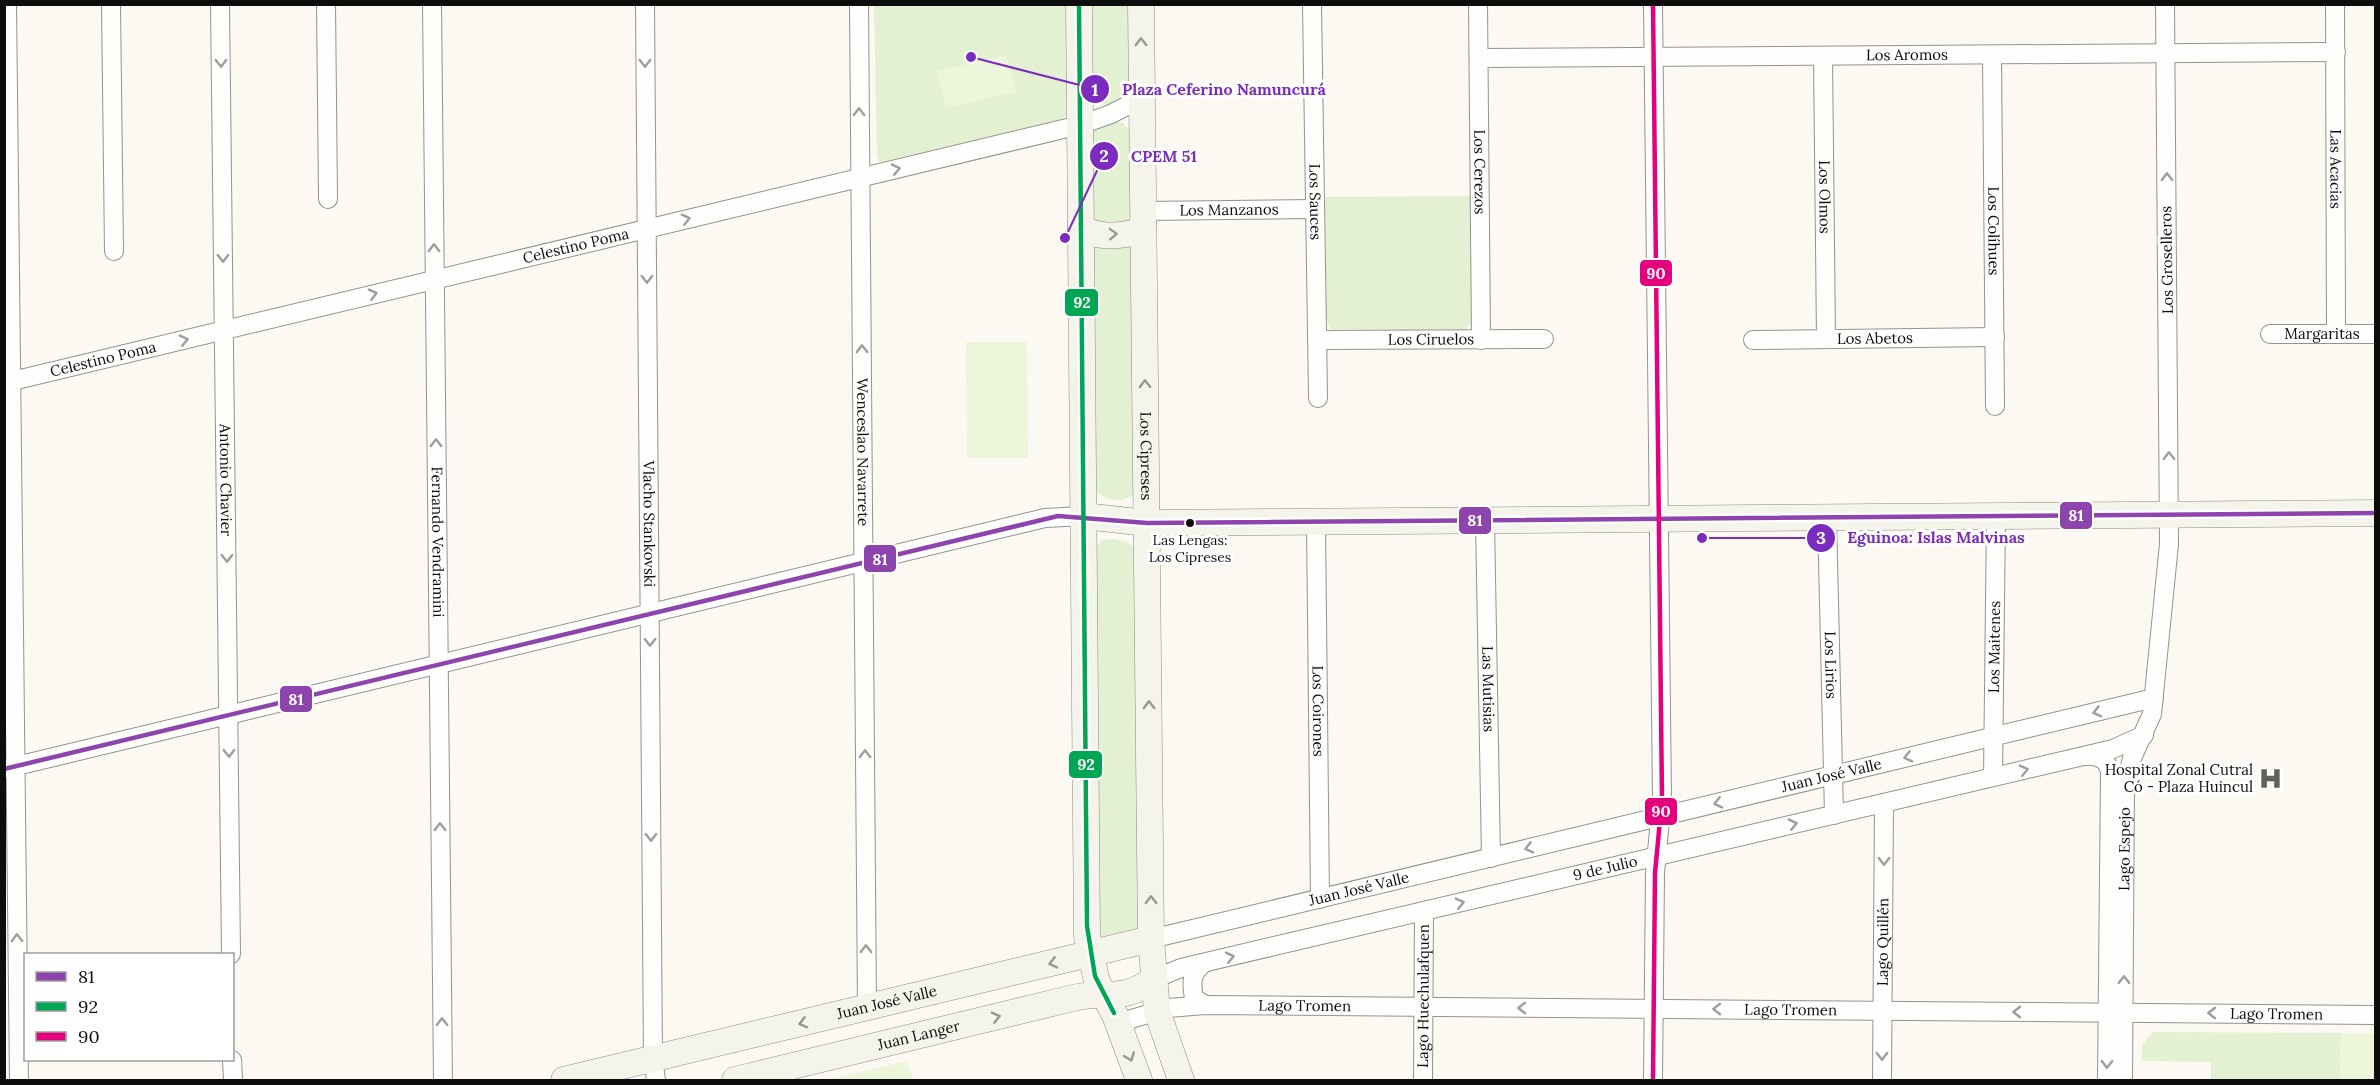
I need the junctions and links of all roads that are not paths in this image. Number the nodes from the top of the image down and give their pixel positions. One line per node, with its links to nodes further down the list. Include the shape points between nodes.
1 (7, 4): 41 (street)
2 (111, 4): 29 (street)
3 (220, 4): 31 (street, Antonio Chavier, one-way to 31)
4 (326, 4): 24 (street)
5 (432, 4): 30 (street, Fernando Vendramini, one-way to 5)
6 (645, 4): 28 (street, Vlacho Stankovski, one-way to 28)
7 (859, 4): 23 (street, Wenceslao Navarrete, one-way to 7)
8 (1079, 4): 22 (main road)
9 (1141, 4): 21 (main road, Los Cipreses, one-way to 9)
10 (1312, 4): 25 (street, Los Sauces)
11 (1478, 4): 20 (street, Los Cerezos)
12 (1653, 4): 19 (street)
13 (2165, 4): 16 (street, Los Groselleros)
14 (2336, 4): 15 (street, Las Acacias)
15 (2336, 52): 16 (street, Los Aromos); 33 (street, Las Acacias)
16 (2166, 54): 17 (street, Los Aromos); 45 (street, Los Groselleros, one-way to 16)
17 (1992, 55): 18 (street, Los Aromos); 35 (street, Los Colíhues)
18 (1823, 56): 19 (street, Los Aromos); 37 (street, Los Olmos)
19 (1653, 57): 20 (street, Los Aromos); 49 (street)
20 (1479, 58): 39 (street, Los Cerezos)
21 (1142, 98): 22 (street, Celestino Poma); 26 (main road, Los Cipreses)
22 (1080, 125): 23 (street, Celestino Poma, one-way to 22); 27 (main road)
23 (860, 177): 28 (street, Celestino Poma, one-way to 23); 53 (street, Wenceslao Navarrete, one-way to 23)
24 (328, 199)
25 (1315, 209): 26 (street, Los Manzanos); 38 (street, Los Sauces)
26 (1143, 217): 27 (main road, one-way to 26, via 1092,234 1128,233 1139,231); 52 (main road, Los Cipreses, one-way to 26)
27 (1081, 224): 46 (main road)
28 (646, 229): 30 (street, Celestino Poma); 54 (street, Vlacho Stankovski, one-way to 54)
29 (114, 251)
30 (435, 279): 31 (street, Celestino Poma, one-way to 30); 55 (street, Fernando Vendramini, one-way to 30)
31 (224, 331): 41 (street, Celestino Poma, one-way to 31); 57 (street, Antonio Chavier, one-way to 57)
32 (2270, 334): 33 (street, Margaritas)
33 (2336, 334): 34 (street, Margaritas)
34 (2376, 334)
35 (1995, 337): 37 (street, Los Abetos); 43 (street, Los Colíhues)
36 (1544, 339): 39 (street, Los Ciruelos)
37 (1826, 339): 40 (street, Los Abetos)
38 (1317, 340): 39 (street, Los Ciruelos); 42 (street, Los Sauces)
39 (1481, 340)
40 (1753, 340)
41 (8, 382): 61 (street)
42 (1318, 398)
43 (1995, 406)
44 (2376, 513): 45 (main road)
45 (2170, 514): 47 (main road); 56 (street, Lago Espejo)
46 (1084, 516): 52 (main road); 53 (street, via 1045,518); 73 (main road)
47 (1996, 516): 48 (main road); 59 (street, Los Maitenes)
48 (1827, 517): 49 (main road); 62 (street, Los Lirios)
49 (1657, 519): 50 (main road); 66 (street)
50 (1485, 521): 51 (main road); 68 (street, Las Mutisias)
51 (1316, 522): 52 (main road); 69 (street, Los Coirones)
52 (1147, 523): 71 (main road, Los Cipreses, one-way to 52)
53 (863, 562): 54 (street); 78 (street, Wenceslao Navarrete, one-way to 53)
54 (650, 614): 55 (street); 87 (street, Vlacho Stankovski, one-way to 87)
55 (439, 665): 57 (street); 90 (street, Fernando Vendramini, one-way to 55)
56 (2154, 698): 58 (street, Lago Espejo); 59 (street, Juan José Valle, one-way to 59)
57 (228, 715): 61 (street); 72 (street, Antonio Chavier, one-way to 72)
58 (2145, 734): 60 (street, 9 de Julio, via 2122,746); 83 (street, Lago Espejo, one-way to 58, via 2126,789 2132,758)
59 (1994, 737): 62 (street, Juan José Valle, one-way to 62); 63 (street, Los Maitenes)
60 (2080, 757): 63 (street, 9 de Julio, one-way to 60); 83 (street, Lago Espejo, via 2103,759 2110,773)
61 (10, 768): 88 (street, one-way to 61)
62 (1833, 775): 65 (street, Los Lirios); 66 (street, Juan José Valle, one-way to 66)
63 (1993, 777): 64 (street, 9 de Julio)
64 (1884, 803): 65 (street, 9 de Julio); 82 (street, Lago Quillén, one-way to 82)
65 (1834, 814): 67 (street, 9 de Julio, one-way to 65)
66 (1661, 816): 67 (street); 68 (street, Juan José Valle, one-way to 68)
67 (1657, 856): 70 (street, 9 de Julio, one-way to 67); 80 (street)
68 (1491, 858): 69 (street, Juan José Valle)
69 (1320, 899): 71 (street, Juan José Valle)
70 (1424, 911): 74 (street, 9 de Julio, one-way to 70); 79 (street, Lago Huechulafquen)
71 (1151, 939): 73 (main road, Juan José Valle); 75 (main road, Los Cipreses)
72 (231, 953)
73 (1090, 954): 76 (main road); 78 (main road, Juan José Valle, one-way to 78)
74 (1204, 963): 75 (street, 9 de Julio); 77 (street, via 1195,970 1192,980 1194,998)
75 (1154, 979): 76 (main road, 9 de Julio, via 1132,993); 81 (main road, Los Cipreses)
76 (1104, 994): 85 (main road); 92 (main road, Juan Langer, one-way to 76, via 1073,998)
77 (1205, 1005): 79 (street, Lago Tromen); 81 (street, Lago Tromen)
78 (867, 1007): 87 (main road, Juan José Valle, one-way to 87)
79 (1423, 1007): 80 (street, Lago Tromen, one-way to 79); 95 (street, Lago Huechulafquen)
80 (1654, 1009): 82 (street, Lago Tromen, one-way to 80); 96 (street)
81 (1157, 1011): 85 (street, Lago Tromen); 94 (main road, Los Cipreses)
82 (1883, 1011): 83 (street, Lago Tromen, one-way to 82); 97 (street, Lago Quillén, one-way to 97)
83 (2116, 1013): 84 (street, Lago Tromen, one-way to 83); 98 (street, Lago Espejo, one-way to 98); 99 (street, Lago Espejo)
84 (2376, 1015)
85 (1118, 1023): 93 (main road, one-way to 93)
86 (232, 1061): 89 (street)
87 (655, 1070): 91 (main road, Juan José Valle)
88 (19, 1080)
89 (233, 1080)
90 (443, 1080)
91 (564, 1080)
92 (735, 1080)
93 (1139, 1080)
94 (1181, 1080)
95 (1423, 1080)
96 (1653, 1080)
97 (1882, 1080)
98 (2107, 1080)
99 (2123, 1080)

